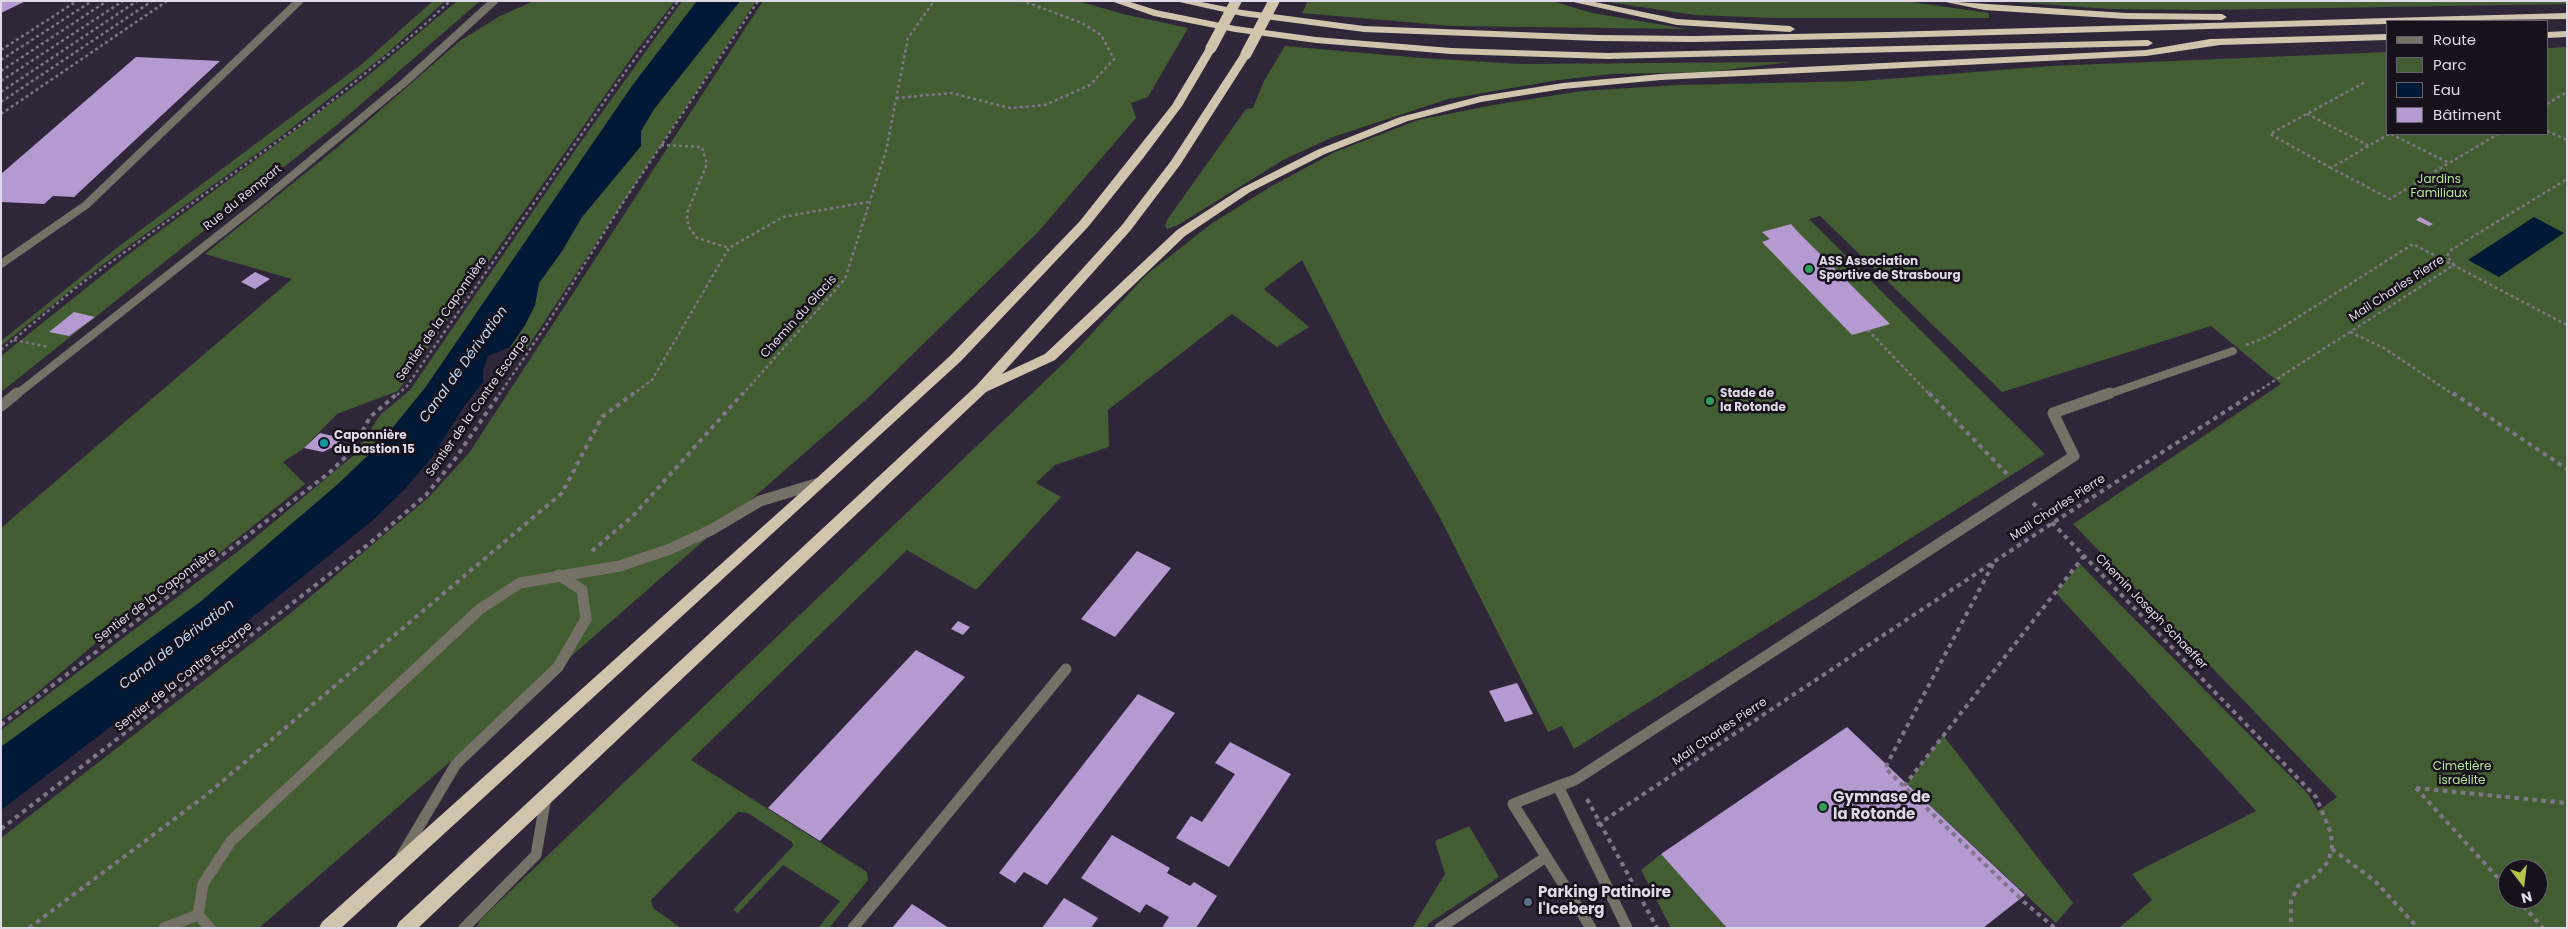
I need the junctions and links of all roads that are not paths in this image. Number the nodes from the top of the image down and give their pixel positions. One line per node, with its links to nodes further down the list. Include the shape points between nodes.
1 (299, 1): 17 (street, via 86,205)
2 (494, 1): 20 (street, Rue du Rempart, via 405,82 258,204)
3 (1116, 1): 16 (highway, via 1154,13 1235,29 1316,40 1460,52 1618,56)
4 (1180, 1): 14 (highway, via 1354,28 1454,34 1694,39)
5 (1236, 1): 21 (highway, bridge, via 1177,106 1084,224 956,358)
6 (1274, 1): 19 (highway, bridge, via 1246,54 1176,164 1126,228)
7 (1574, 1): 14 (highway, via 1676,22)
8 (1946, 1): 10 (highway, via 1984,7 2126,16)
9 (2567, 16): 10 (highway)
10 (2423, 20)
11 (2386, 21): 14 (highway)
12 (2548, 34): 13 (highway)
13 (2567, 34)
14 (1888, 36)
15 (2386, 37): 16 (highway)
16 (2219, 42): 19 (highway, via 2146,53 1592,83 1481,100 1404,119 1321,152 1246,190 1181,234 1050,357)
17 (1, 264)
18 (2233, 351): 24 (street, via 2053,413 2074,456 1575,780)
19 (981, 389): 25 (highway)
20 (1, 406)
21 (823, 482): 22 (street, via 760,501 711,530 670,549 620,566); 27 (highway)
22 (559, 575): 27 (street, via 582,590 586,619 558,667 456,764); 28 (street, via 520,583 480,609 230,841 203,884)
23 (1066, 669): 34 (street)
24 (1558, 786): 26 (street, via 1513,804); 37 (street)
25 (547, 793): 32 (highway); 33 (street, via 536,855)
26 (1546, 857): 35 (street); 36 (street)
27 (393, 871): 31 (highway)
28 (198, 915): 29 (street); 30 (street)
29 (164, 928)
30 (210, 928)
31 (328, 928)
32 (405, 928)
33 (464, 928)
34 (853, 928)
35 (1440, 928)
36 (1591, 928)
37 (1627, 928)

